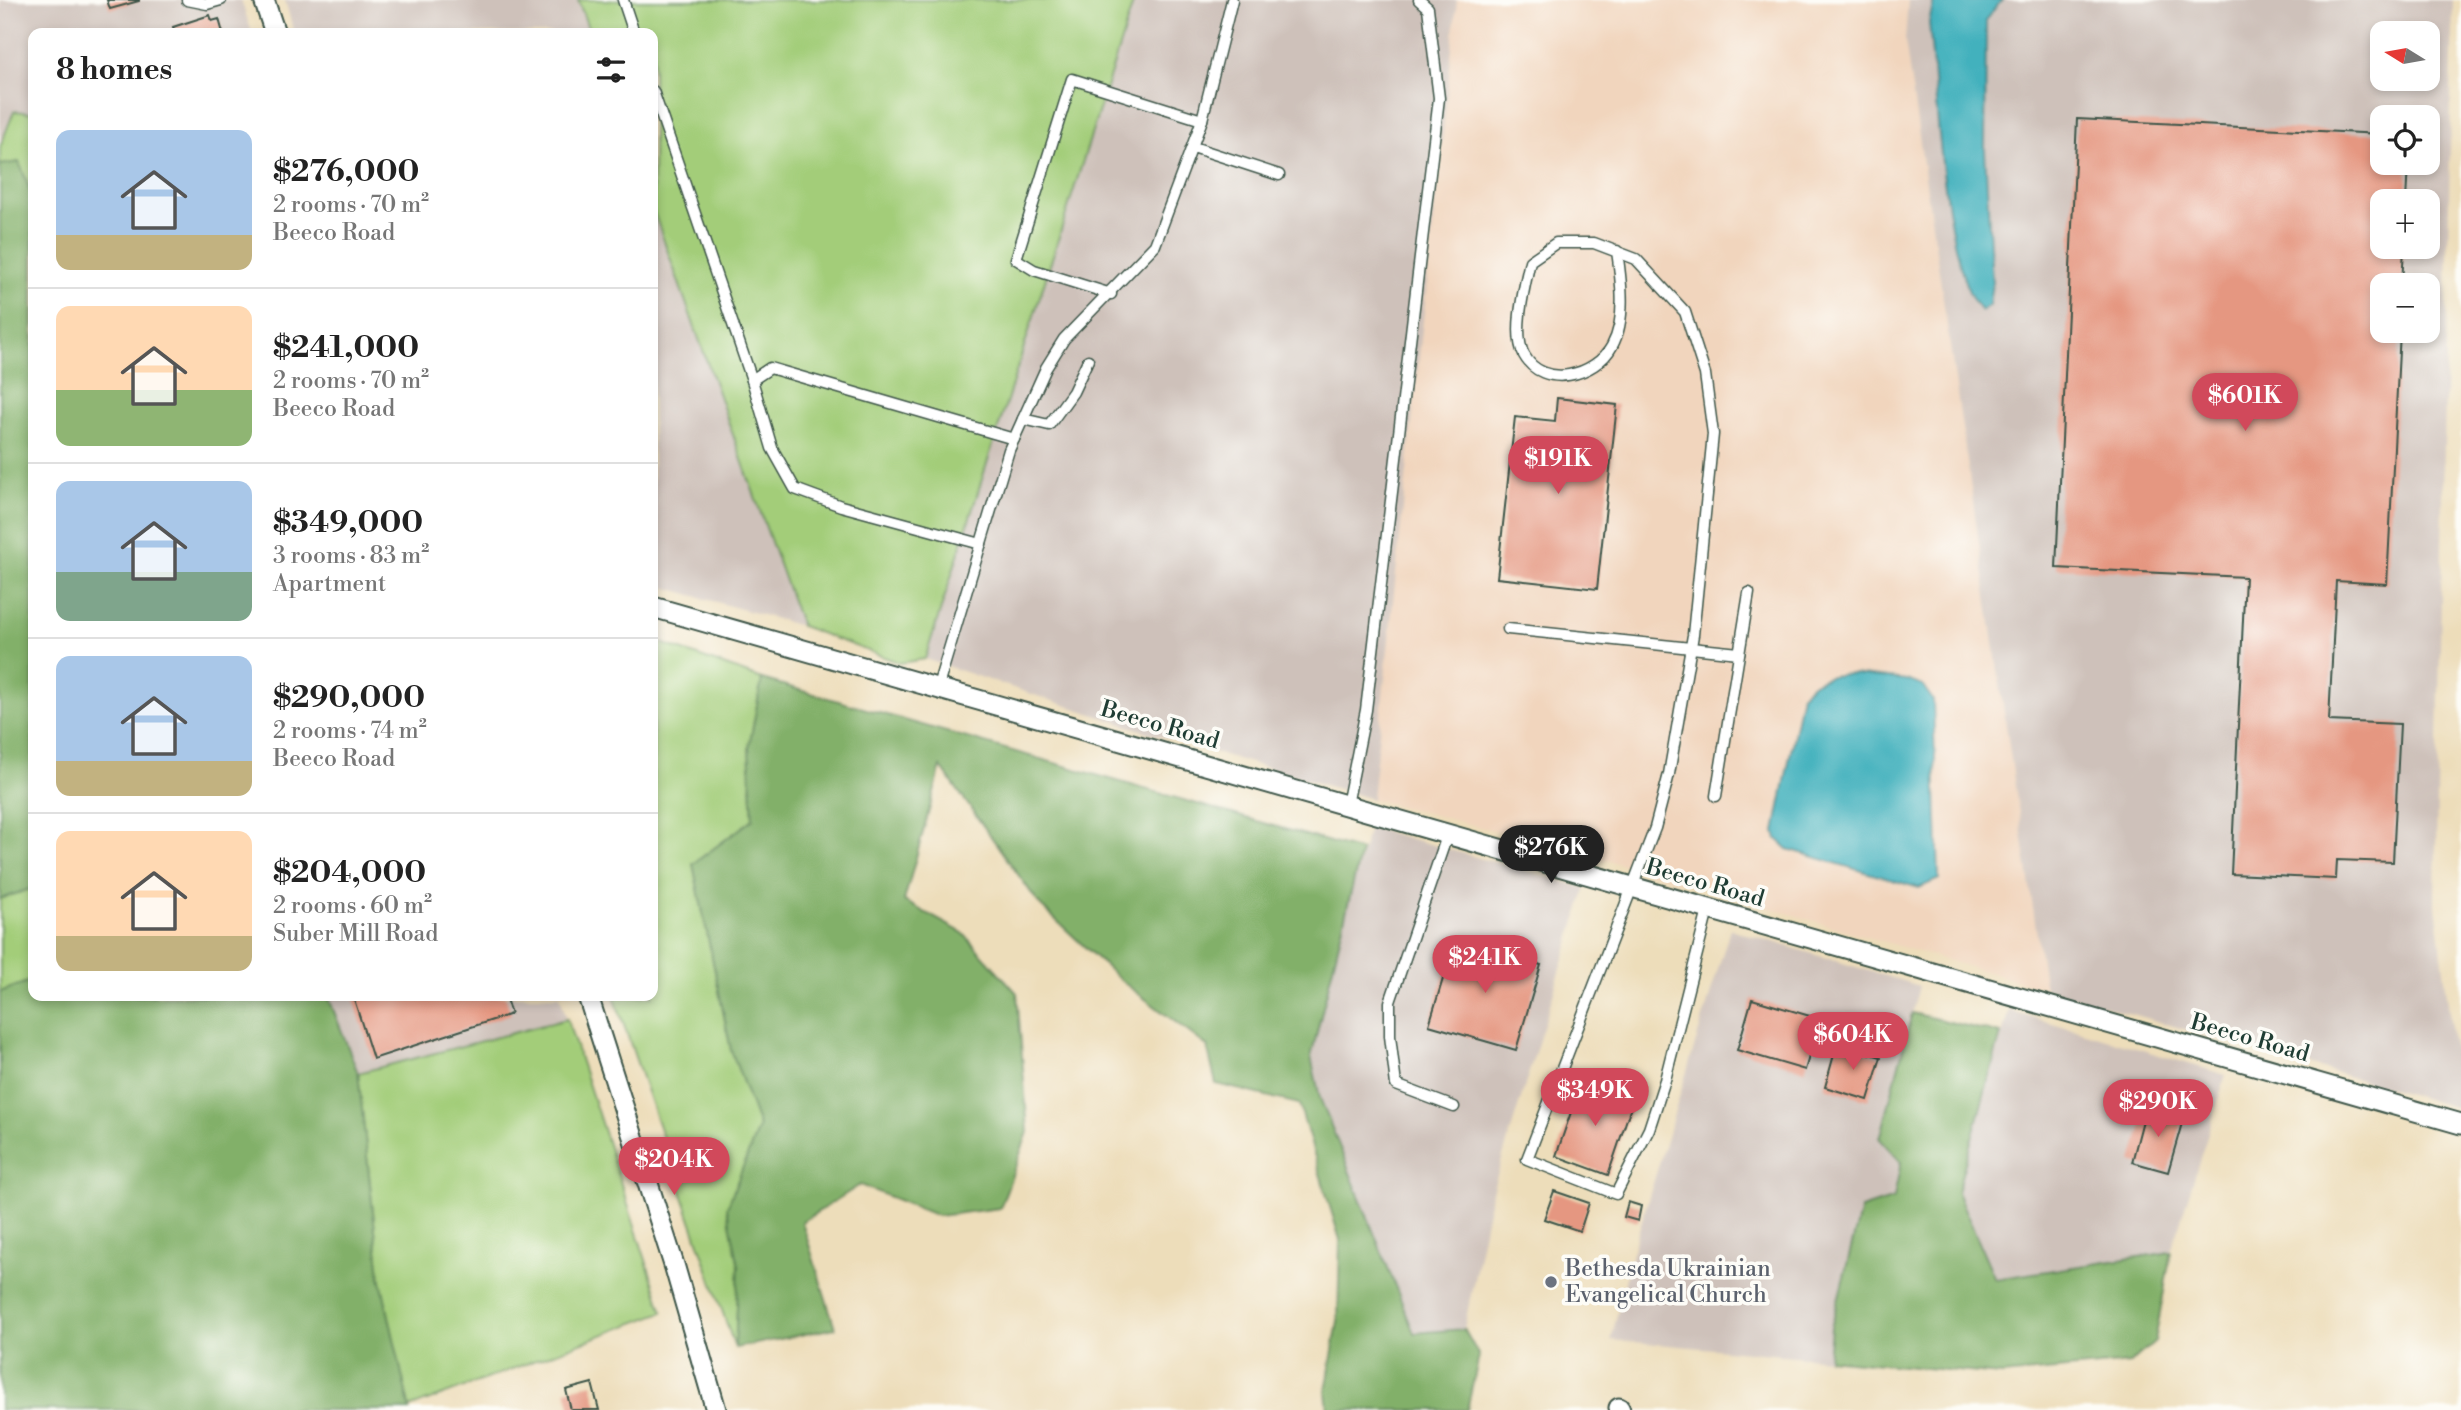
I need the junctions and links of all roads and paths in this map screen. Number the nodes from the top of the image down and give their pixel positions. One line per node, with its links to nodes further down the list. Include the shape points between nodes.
1 (187, 0): 2 (lane, via 207,4)
2 (221, 0)
3 (264, 0): 7 (street)
4 (623, 0): 8 (lane)
5 (1232, 0): 10 (lane)
6 (1419, 0): 27 (lane, via 1428,8 1439,98 1366,710)
7 (273, 28)
8 (632, 28)
9 (658, 106): 16 (lane)
10 (1202, 120): 11 (lane); 14 (lane, via 1073,79 1016,259 1034,270)
11 (1193, 147): 12 (lane); 14 (lane, via 1155,245)
12 (1279, 174)
13 (1617, 251): 13 (lane, via 1594,243 1556,243 1530,261 1519,311 1523,354 1537,370 1560,377 1592,368 1612,346 1624,294); 23 (lane, via 1636,259 1685,312 1705,374 1713,434)
14 (1111, 294): 17 (lane, via 1064,339)
15 (1088, 360): 17 (lane, via 1073,392 1049,425)
16 (752, 380): 18 (lane, via 769,368); 19 (lane, via 772,448 795,489)
17 (1023, 419): 18 (lane)
18 (1014, 439): 19 (lane)
19 (981, 544): 25 (lane)
20 (1749, 593): 24 (lane)
21 (658, 608): 25 (street, Beeco Road)
22 (1508, 629): 23 (lane)
23 (1691, 648): 24 (lane); 29 (lane, via 1669,774)
24 (1740, 653): 26 (lane)
25 (938, 686): 27 (street, Beeco Road)
26 (1716, 796)
27 (1347, 806): 28 (street, Beeco Road)
28 (1448, 833): 29 (street, Beeco Road); 32 (lane, via 1390,1002 1390,1036 1396,1085)
29 (1633, 888): 30 (street, Beeco Road); 30 (lane, via 1527,1159 1616,1194 1649,1129 1665,1080)
30 (1708, 910): 33 (street, Beeco Road)
31 (590, 1001): 34 (street)
32 (1454, 1107)
33 (2461, 1124)
34 (716, 1410)

